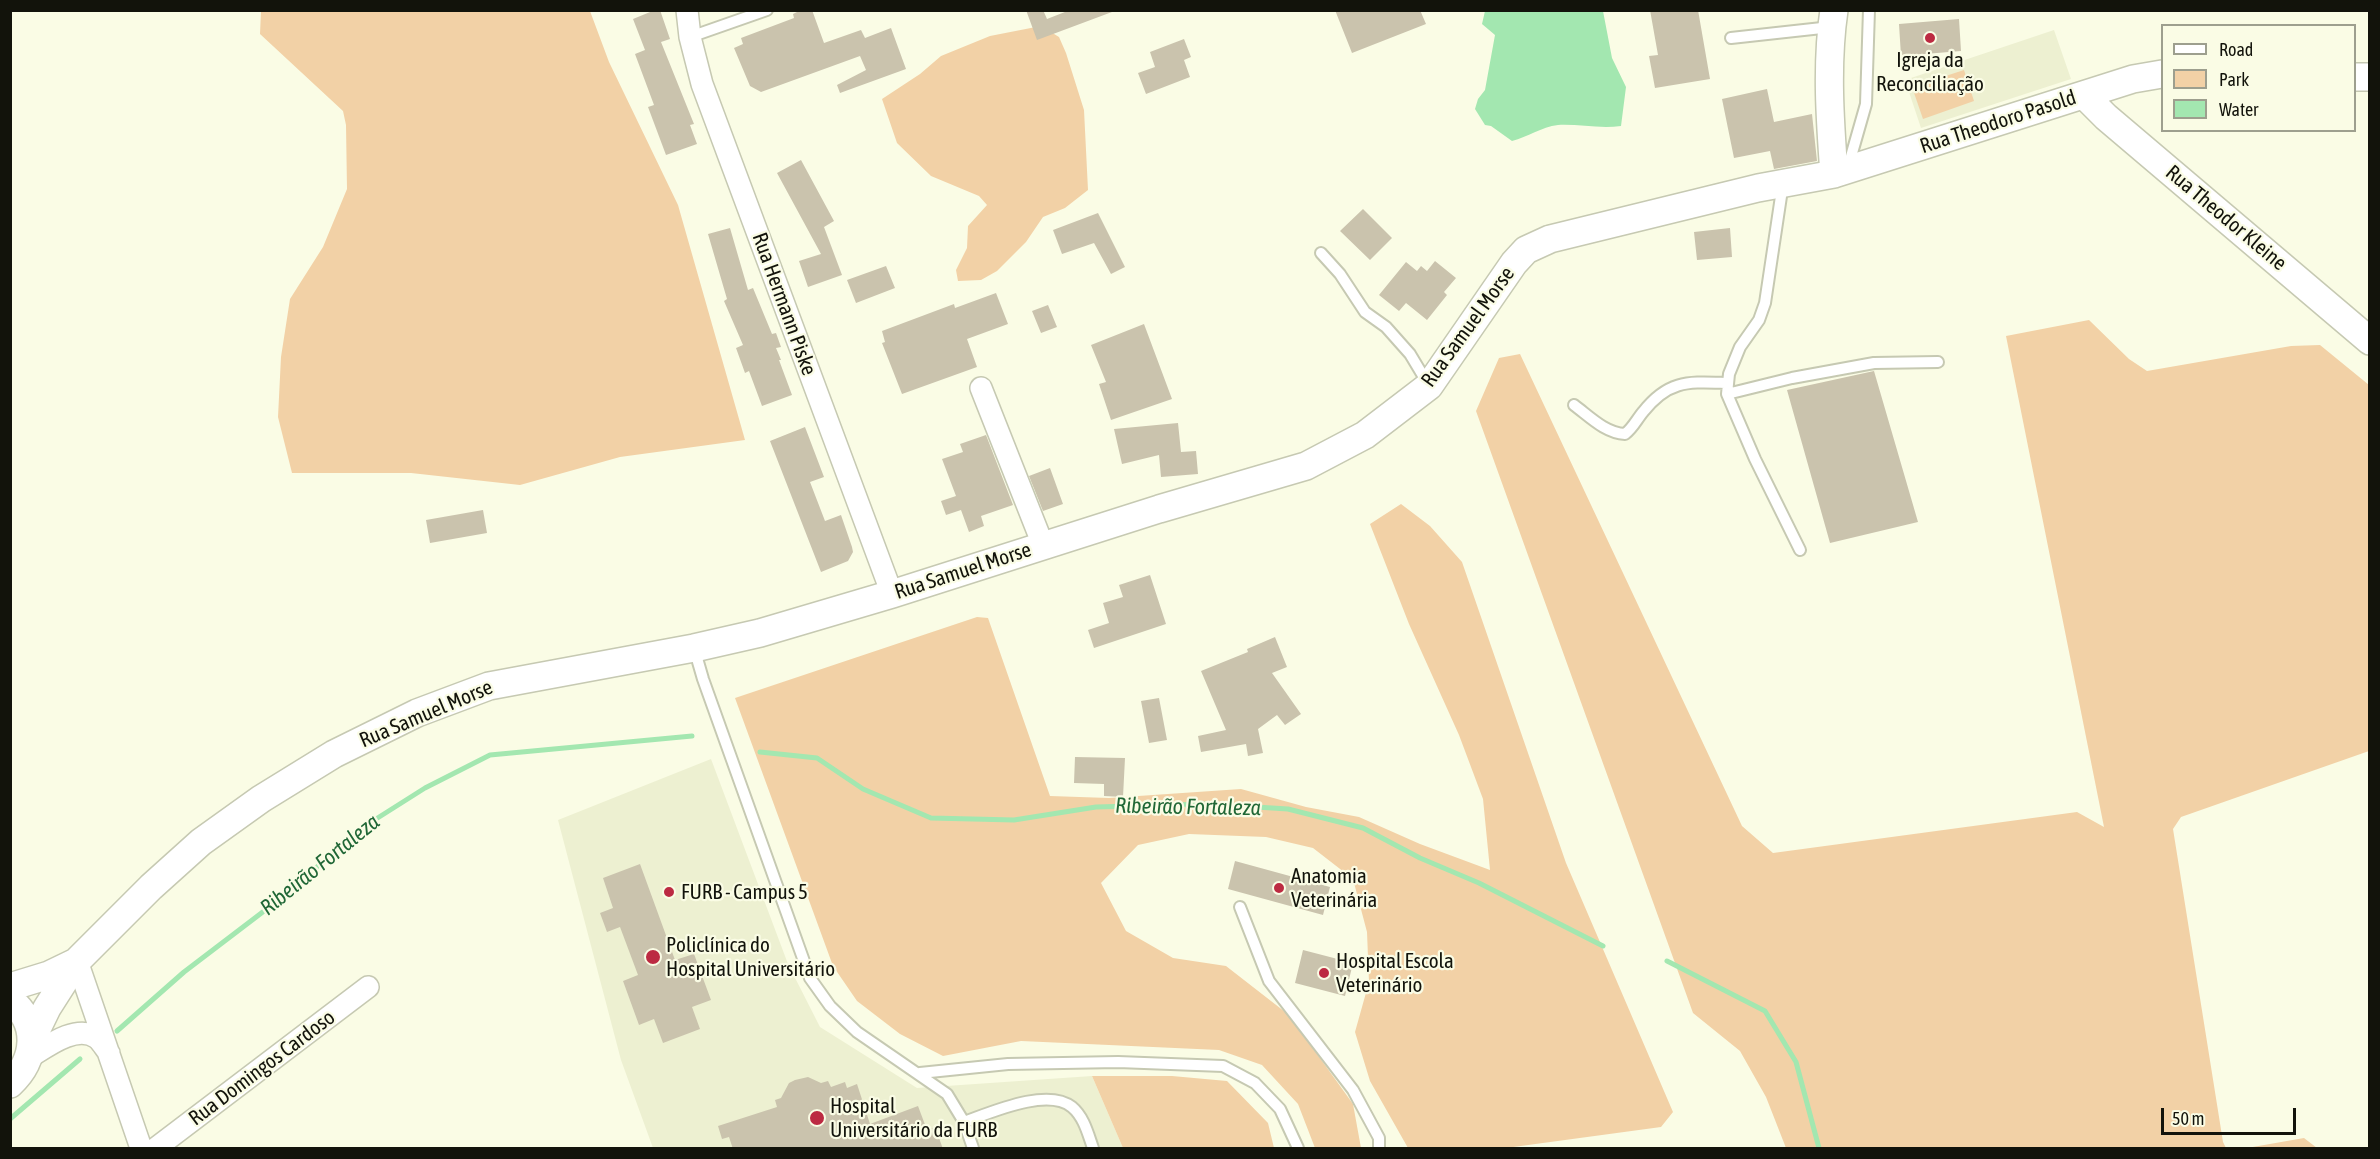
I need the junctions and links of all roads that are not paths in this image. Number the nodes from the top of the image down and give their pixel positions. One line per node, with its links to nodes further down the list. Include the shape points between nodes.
1 (687, 10): 5 (street, Rua Hermann Piske)
2 (767, 10): 5 (lane)
3 (1869, 10): 9 (lane, via 1866,105)
4 (1833, 19): 6 (lane); 9 (street, via 1830,114)
5 (690, 37): 20 (street, Rua Hermann Piske, via 702,84)
6 (1731, 38)
7 (2161, 74): 8 (street, Rua Theodoro Pasold)
8 (2084, 95): 9 (street, Rua Theodoro Pasold); 12 (street, Rua Theodor Kleine)
9 (1841, 172): 10 (street, Rua Samuel Morse)
10 (1783, 183): 14 (street, Rua Samuel Morse, via 1550,239 1526,250); 16 (lane, via 1765,303 1728,374)
11 (1321, 253): 14 (lane, via 1349,285 1365,312 1386,327 1410,354)
12 (2370, 341)
13 (1938, 362): 16 (lane, via 1874,363)
14 (1429, 386): 18 (street, Rua Samuel Morse, via 1365,435 1306,466)
15 (981, 388): 18 (street)
16 (1728, 388): 17 (lane, via 1693,381 1672,386 1660,392 1625,434 1607,429); 19 (lane, via 1755,459)
17 (1574, 405)
18 (1043, 545): 20 (street, Rua Samuel Morse)
19 (1800, 550)
20 (892, 594): 21 (street, Rua Samuel Morse)
21 (694, 648): 23 (street, Rua Samuel Morse, via 489,686 417,713 334,754 261,798 201,842); 29 (lane, via 810,978 830,1006 857,1032)
22 (1240, 907): 37 (lane, via 1269,981 1353,1090 1379,1138)
23 (77, 961): 24 (street, Rua Samuel Morse); 27 (street, Rua Samuel Morse, via 51,1000); 28 (street)
24 (10, 987)
25 (368, 987): 33 (street, Rua Domingos Cardoso)
26 (10, 1000): 27 (street, via 28,1022)
27 (31, 1048): 28 (street, via 88,1034 97,1038); 30 (street, Rua Samuel Morse, via 21,1074)
28 (111, 1056): 32 (street)
29 (920, 1073): 31 (lane, via 947,1094); 36 (lane, via 1008,1064 1118,1062 1223,1066 1255,1083 1280,1109)
30 (10, 1084)
31 (964, 1122): 34 (lane); 35 (lane, via 1020,1104 1052,1099 1071,1106 1083,1120)
32 (141, 1149)
33 (156, 1149)
34 (973, 1149)
35 (1092, 1149)
36 (1298, 1149)
37 (1379, 1149)

